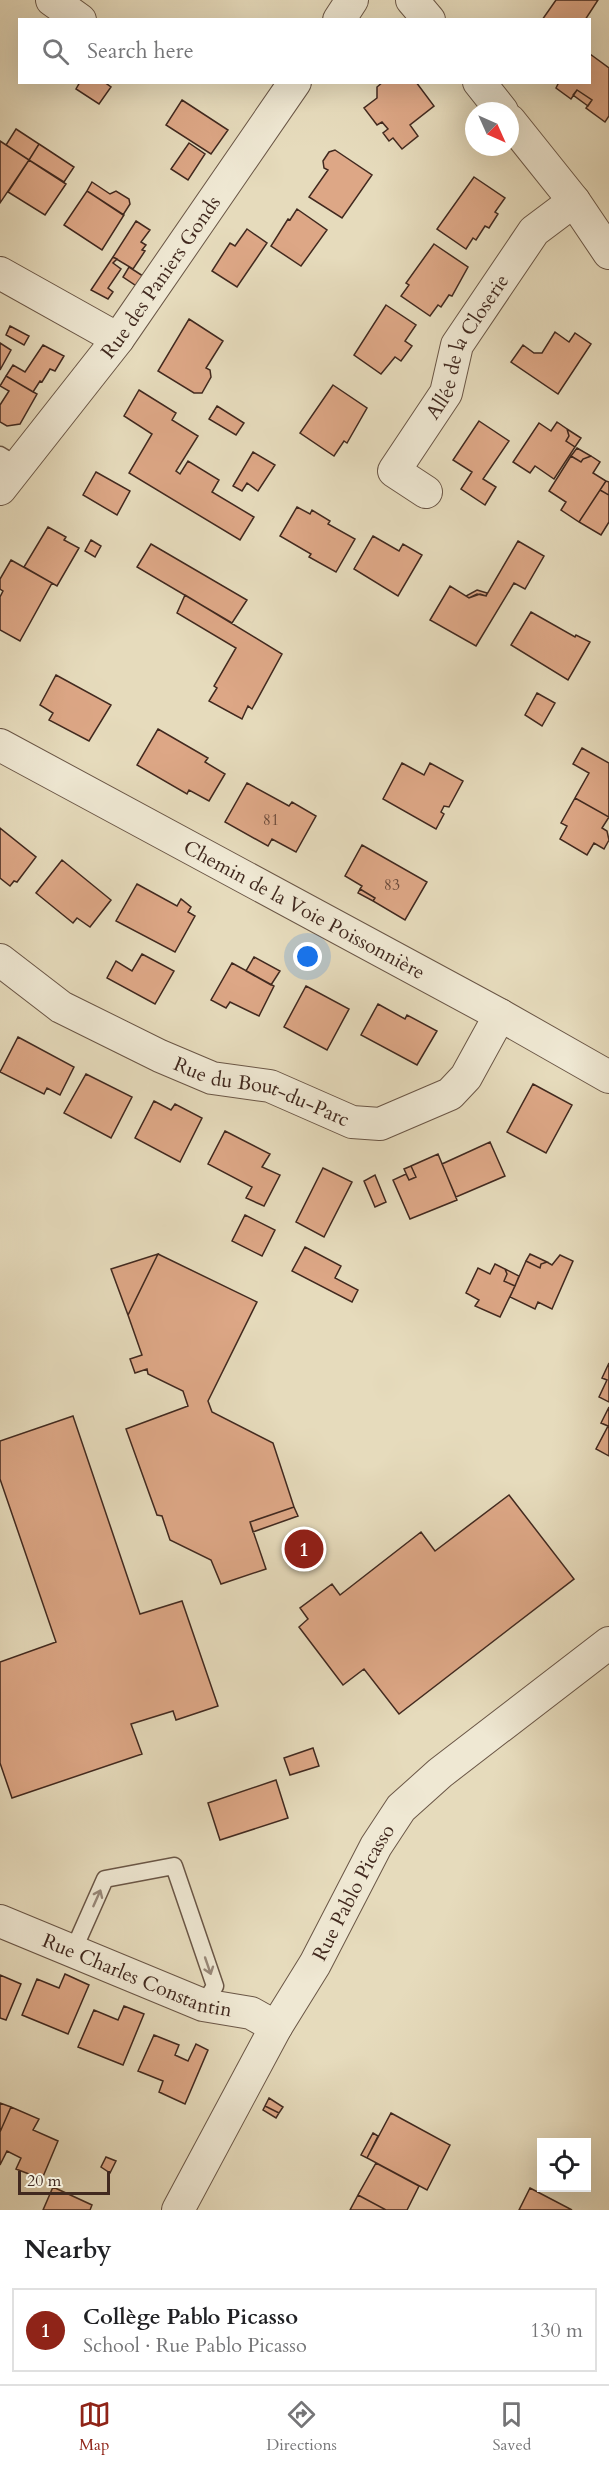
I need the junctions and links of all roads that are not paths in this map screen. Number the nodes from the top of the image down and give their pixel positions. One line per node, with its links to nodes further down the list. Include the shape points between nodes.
1 (52, 0): 4 (street)
2 (352, 0): 5 (street)
3 (412, 0): 6 (street)
4 (77, 18)
5 (340, 18)
6 (427, 18)
7 (294, 84): 14 (street, Rue des Paniers Gonds)
8 (481, 84): 9 (street)
9 (495, 102)
10 (519, 132): 11 (street)
11 (574, 201): 12 (street); 16 (street, Allée de la Closerie, via 534,231 457,345 446,393 394,471)
12 (609, 253)
13 (0, 273): 14 (street)
14 (118, 339): 15 (street, Rue des Paniers Gonds)
15 (6, 470)
16 (426, 492)
17 (0, 745): 19 (street, Chemin de la Voie Poissonnière)
18 (0, 960): 19 (street, Rue du Bout-du-Parc, via 61,1007 160,1056 212,1078 270,1086 352,1122 380,1124 450,1094 466,1077)
19 (500, 1015): 20 (street, Chemin de la Voie Poissonnière)
20 (609, 1077)
21 (609, 1643): 25 (street, Rue Pablo Picasso, via 440,1773 401,1808)
22 (0, 1921): 23 (street, Rue Charles Constantin)
23 (73, 1951): 24 (street, Rue Charles Constantin); 24 (lane, one-way to 24, via 105,1880 174,1866 215,1986)
24 (203, 2005): 25 (street, Rue Charles Constantin, via 251,2013)
25 (276, 2027): 26 (street, Rue Pablo Picasso)
26 (178, 2210)

